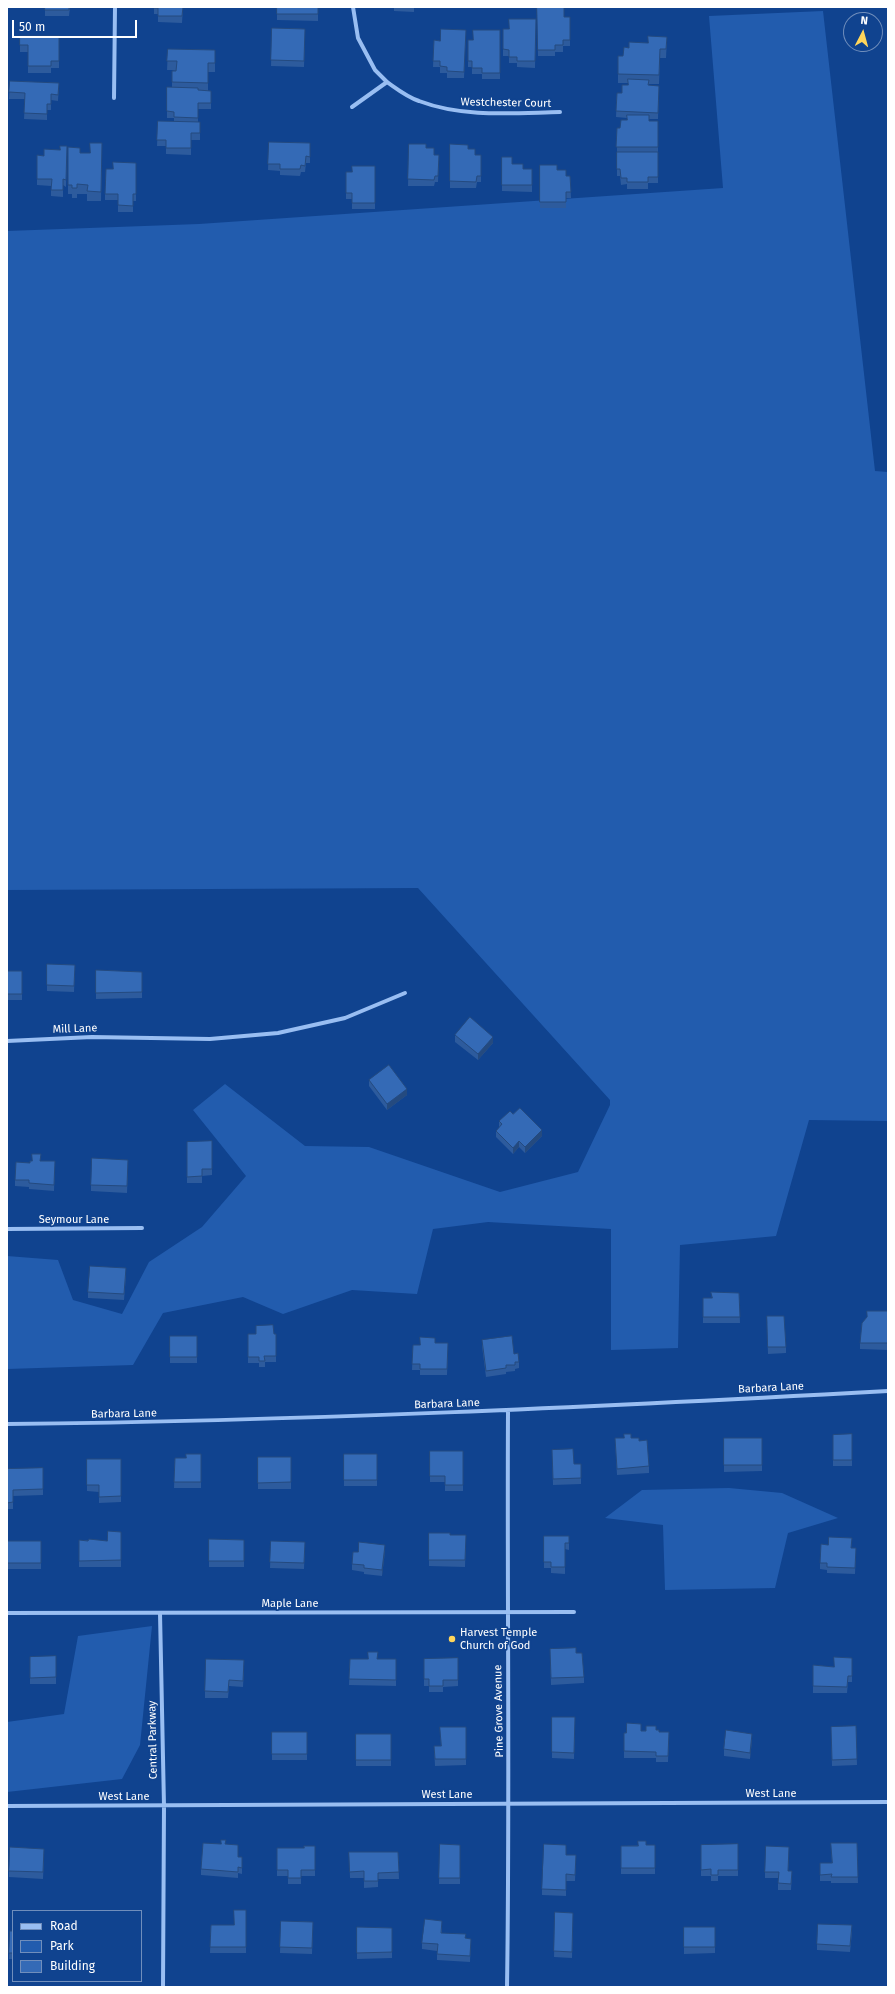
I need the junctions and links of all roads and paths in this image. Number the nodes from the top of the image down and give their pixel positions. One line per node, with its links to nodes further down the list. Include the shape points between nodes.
1 (115, 7): 4 (street)
2 (353, 7): 3 (street, Westchester Court, via 358,38 375,70)
3 (387, 82): 5 (street); 6 (street, Westchester Court, via 418,101 448,110 486,113)
4 (114, 98)
5 (352, 107)
6 (560, 112)
7 (405, 993): 8 (street, Mill Lane, via 345,1018 278,1033 210,1039 92,1037)
8 (7, 1040)
9 (142, 1228): 10 (street, Seymour Lane)
10 (7, 1229)
11 (888, 1391): 12 (street, Barbara Lane)
12 (508, 1411): 13 (street, Barbara Lane, via 152,1423); 17 (street, Pine Grove Avenue)
13 (7, 1424)
14 (574, 1612): 17 (street, Maple Lane)
15 (7, 1613): 16 (street, Maple Lane)
16 (160, 1613): 17 (street, Maple Lane); 21 (street, Central Parkway)
17 (507, 1613): 19 (street, Pine Grove Avenue)
18 (888, 1802): 19 (street, West Lane)
19 (510, 1803): 21 (street, West Lane); 23 (street, Pine Grove Avenue)
20 (7, 1806): 21 (street, West Lane)
21 (164, 1806): 22 (street, Central Parkway)
22 (163, 1987)
23 (507, 1987)

